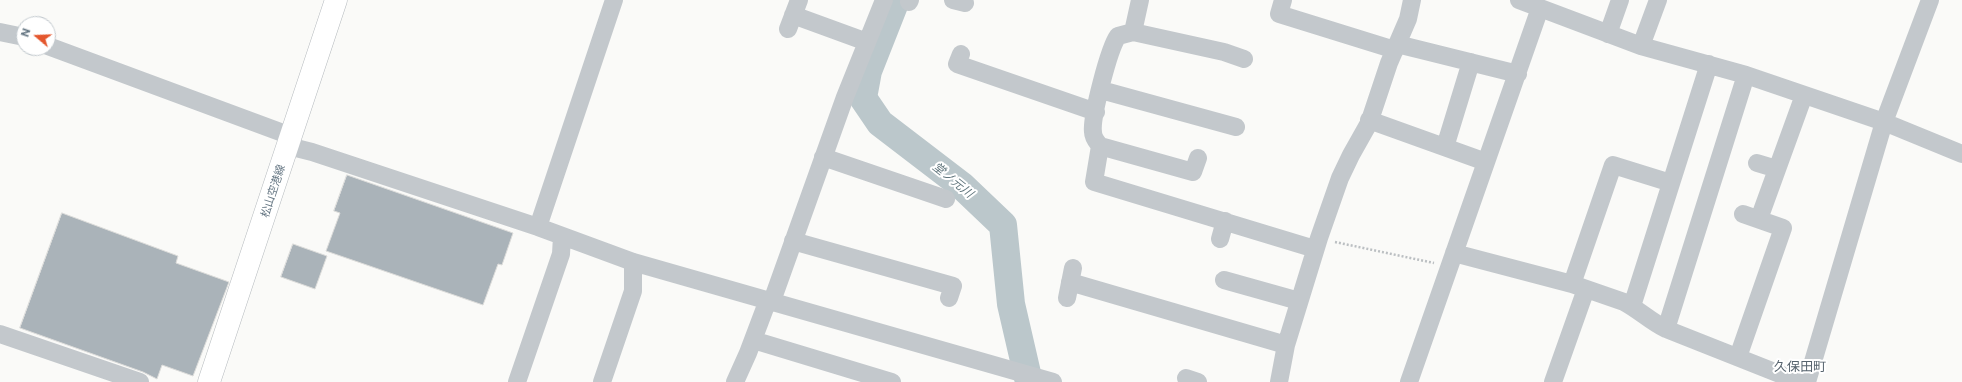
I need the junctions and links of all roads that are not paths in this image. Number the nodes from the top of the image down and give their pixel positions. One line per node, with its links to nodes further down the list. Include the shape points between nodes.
1 (336, 0): 32 (main road, 松山空港線)
2 (614, 0): 44 (street)
3 (884, 0): 16 (street)
4 (1283, 0): 18 (street, via 1279,14)
5 (1412, 0): 18 (street, via 1408,18)
6 (1620, 0): 14 (street)
7 (1658, 0): 17 (street)
8 (1930, 0): 30 (street)
9 (1134, 2): 13 (street)
10 (1532, 3): 14 (street); 24 (street)
11 (793, 15): 16 (street)
12 (0, 32): 15 (street)
13 (1133, 32): 21 (street, via 1224,52); 26 (street, via 1118,36 1113,42)
14 (1608, 34): 17 (street)
15 (16, 35)
16 (866, 42): 36 (street)
17 (1642, 46): 23 (street)
18 (1396, 47): 22 (street); 29 (street)
19 (56, 49): 32 (street)
20 (961, 54): 28 (street, via 957,64)
21 (1244, 60)
22 (1471, 62): 24 (street); 34 (street)
23 (1709, 64): 25 (street); 41 (street)
24 (1518, 74): 38 (street)
25 (1746, 75): 27 (street); 58 (street)
26 (1100, 90): 28 (street); 31 (street)
27 (1804, 95): 30 (street); 40 (street)
28 (1096, 112): 33 (street, via 1093,132)
29 (1370, 120): 34 (street); 48 (street, via 1340,178)
30 (1884, 122): 35 (street); 75 (street)
31 (1236, 127)
32 (290, 141): 44 (street, via 312,152); 66 (main road, 松山空港線)
33 (1100, 146): 37 (street, via 1193,172); 43 (street, via 1094,182)
34 (1445, 147): 38 (street)
35 (1962, 154)
36 (823, 157): 42 (street); 47 (street)
37 (1198, 158)
38 (1486, 162): 49 (street)
39 (1757, 163): 40 (street)
40 (1777, 169): 62 (street, via 1751,217 1783,228)
41 (1671, 183): 53 (street, via 1614,164); 57 (street)
42 (946, 199)
43 (1225, 221): 46 (street); 48 (street)
44 (538, 227): 45 (street)
45 (562, 236): 50 (street); 67 (street, via 561,254)
46 (1220, 239)
47 (793, 241): 54 (street, via 953,286); 55 (street)
48 (1317, 243): 56 (street)
49 (1453, 259): 53 (street); 72 (street)
50 (633, 262): 55 (street); 68 (street, via 633,291)
51 (1224, 280): 56 (street)
52 (1070, 283): 61 (street, via 1134,309 1206,315)
53 (1579, 286): 57 (street); 73 (street)
54 (949, 298)
55 (770, 300): 60 (street); 63 (street)
56 (1299, 302): 61 (street)
57 (1632, 306): 58 (street, via 1648,320)
58 (1666, 329): 62 (street)
59 (0, 334): 65 (street)
60 (752, 340): 69 (street); 70 (street)
61 (1286, 346): 71 (street)
62 (1738, 357): 74 (street)
63 (1008, 376): 64 (street)
64 (1045, 381)
65 (140, 382)
66 (209, 382)
67 (517, 382)
68 (602, 382)
69 (734, 382)
70 (892, 382)
71 (1279, 382)
72 (1409, 382)
73 (1553, 382)
74 (1800, 382)
75 (1807, 382)

